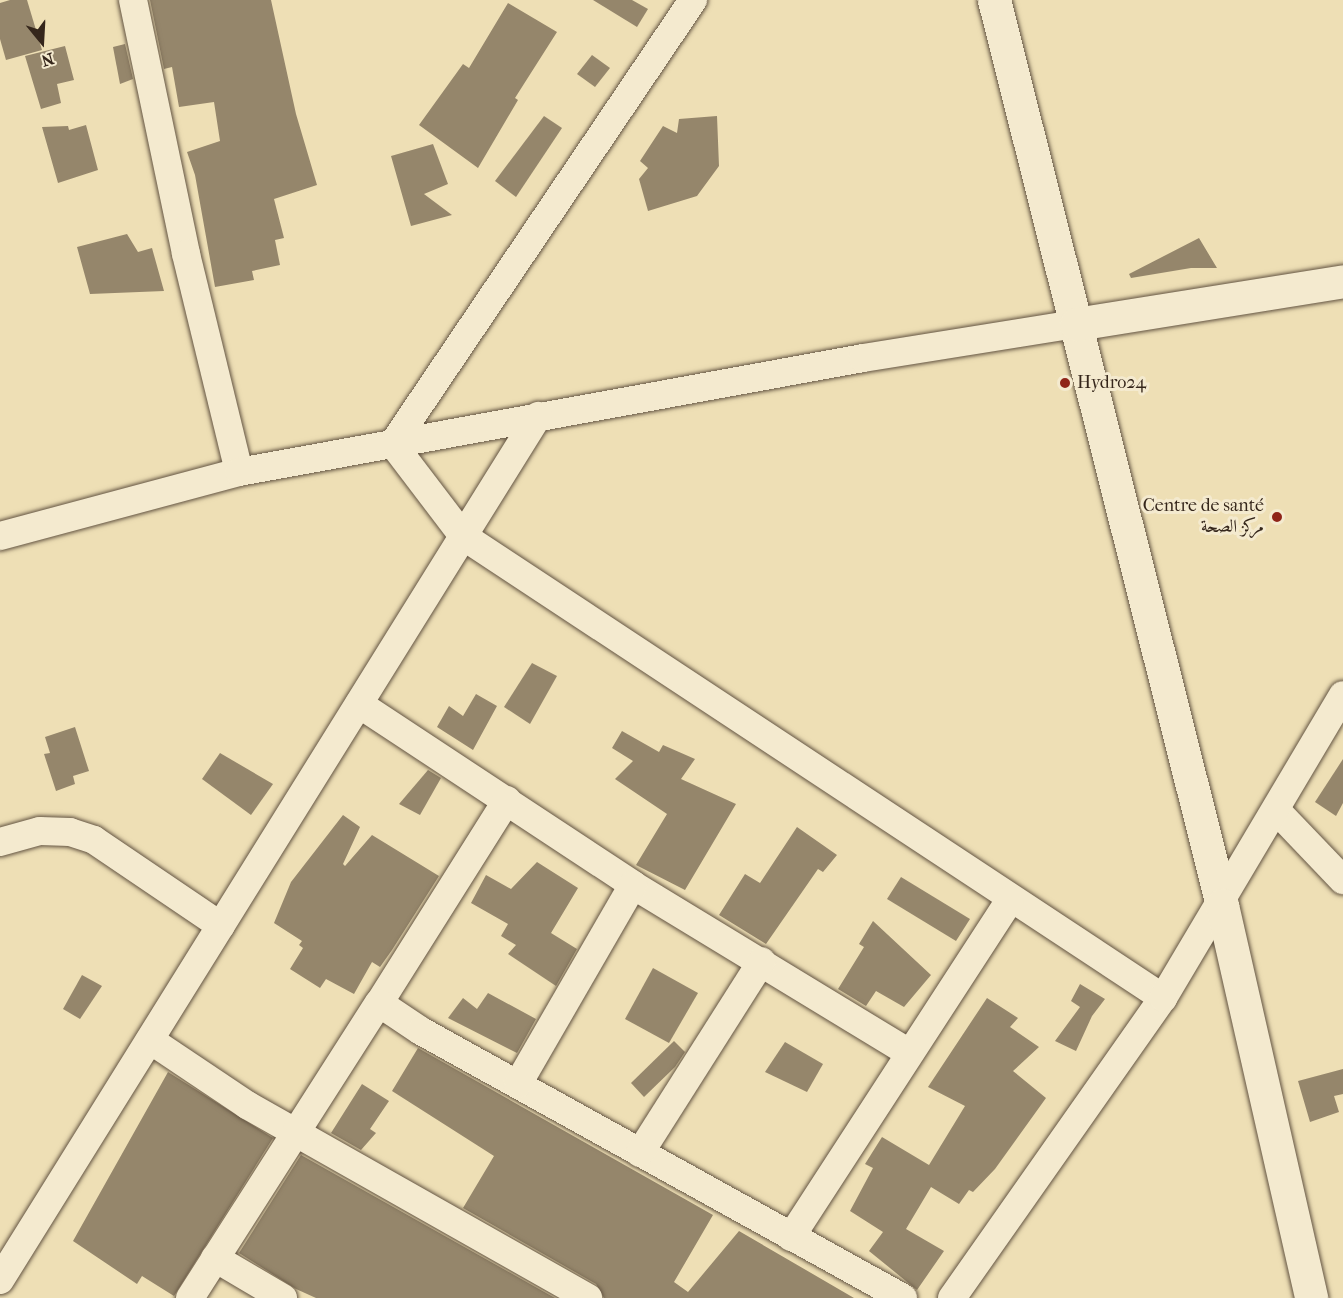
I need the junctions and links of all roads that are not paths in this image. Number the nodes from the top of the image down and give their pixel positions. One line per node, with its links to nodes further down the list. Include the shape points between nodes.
1 (133, 0): 8 (street, via 186,255)
2 (693, 0): 7 (street)
3 (994, 0): 5 (street)
4 (1343, 281): 5 (street)
5 (1076, 324): 6 (street); 19 (street)
6 (538, 416): 7 (street); 10 (street)
7 (393, 444): 8 (street); 10 (street)
8 (239, 472): 9 (street)
9 (0, 536)
10 (463, 536): 11 (street); 18 (street)
11 (359, 704): 13 (street); 20 (street)
12 (1338, 713): 14 (street)
13 (507, 800): 17 (street); 23 (street)
14 (1276, 810): 16 (street); 19 (street)
15 (0, 842): 20 (street, via 40,831 70,832 94,840)
16 (1343, 880)
17 (633, 885): 21 (street); 26 (street)
18 (1010, 900): 22 (street); 25 (street)
19 (1222, 905): 22 (street); 37 (street)
20 (220, 926): 24 (street)
21 (762, 961): 25 (street); 28 (street)
22 (1163, 999): 36 (street)
23 (379, 1003): 26 (street, via 420,1031); 27 (street)
24 (150, 1040): 27 (street); 31 (street)
25 (909, 1053): 29 (street)
26 (518, 1084): 28 (street)
27 (294, 1132): 30 (street); 34 (street)
28 (640, 1153): 29 (street)
29 (791, 1237): 35 (street)
30 (215, 1258): 32 (street); 33 (street)
31 (0, 1280)
32 (190, 1298)
33 (283, 1298)
34 (588, 1298)
35 (903, 1298)
36 (952, 1298)
37 (1311, 1298)

